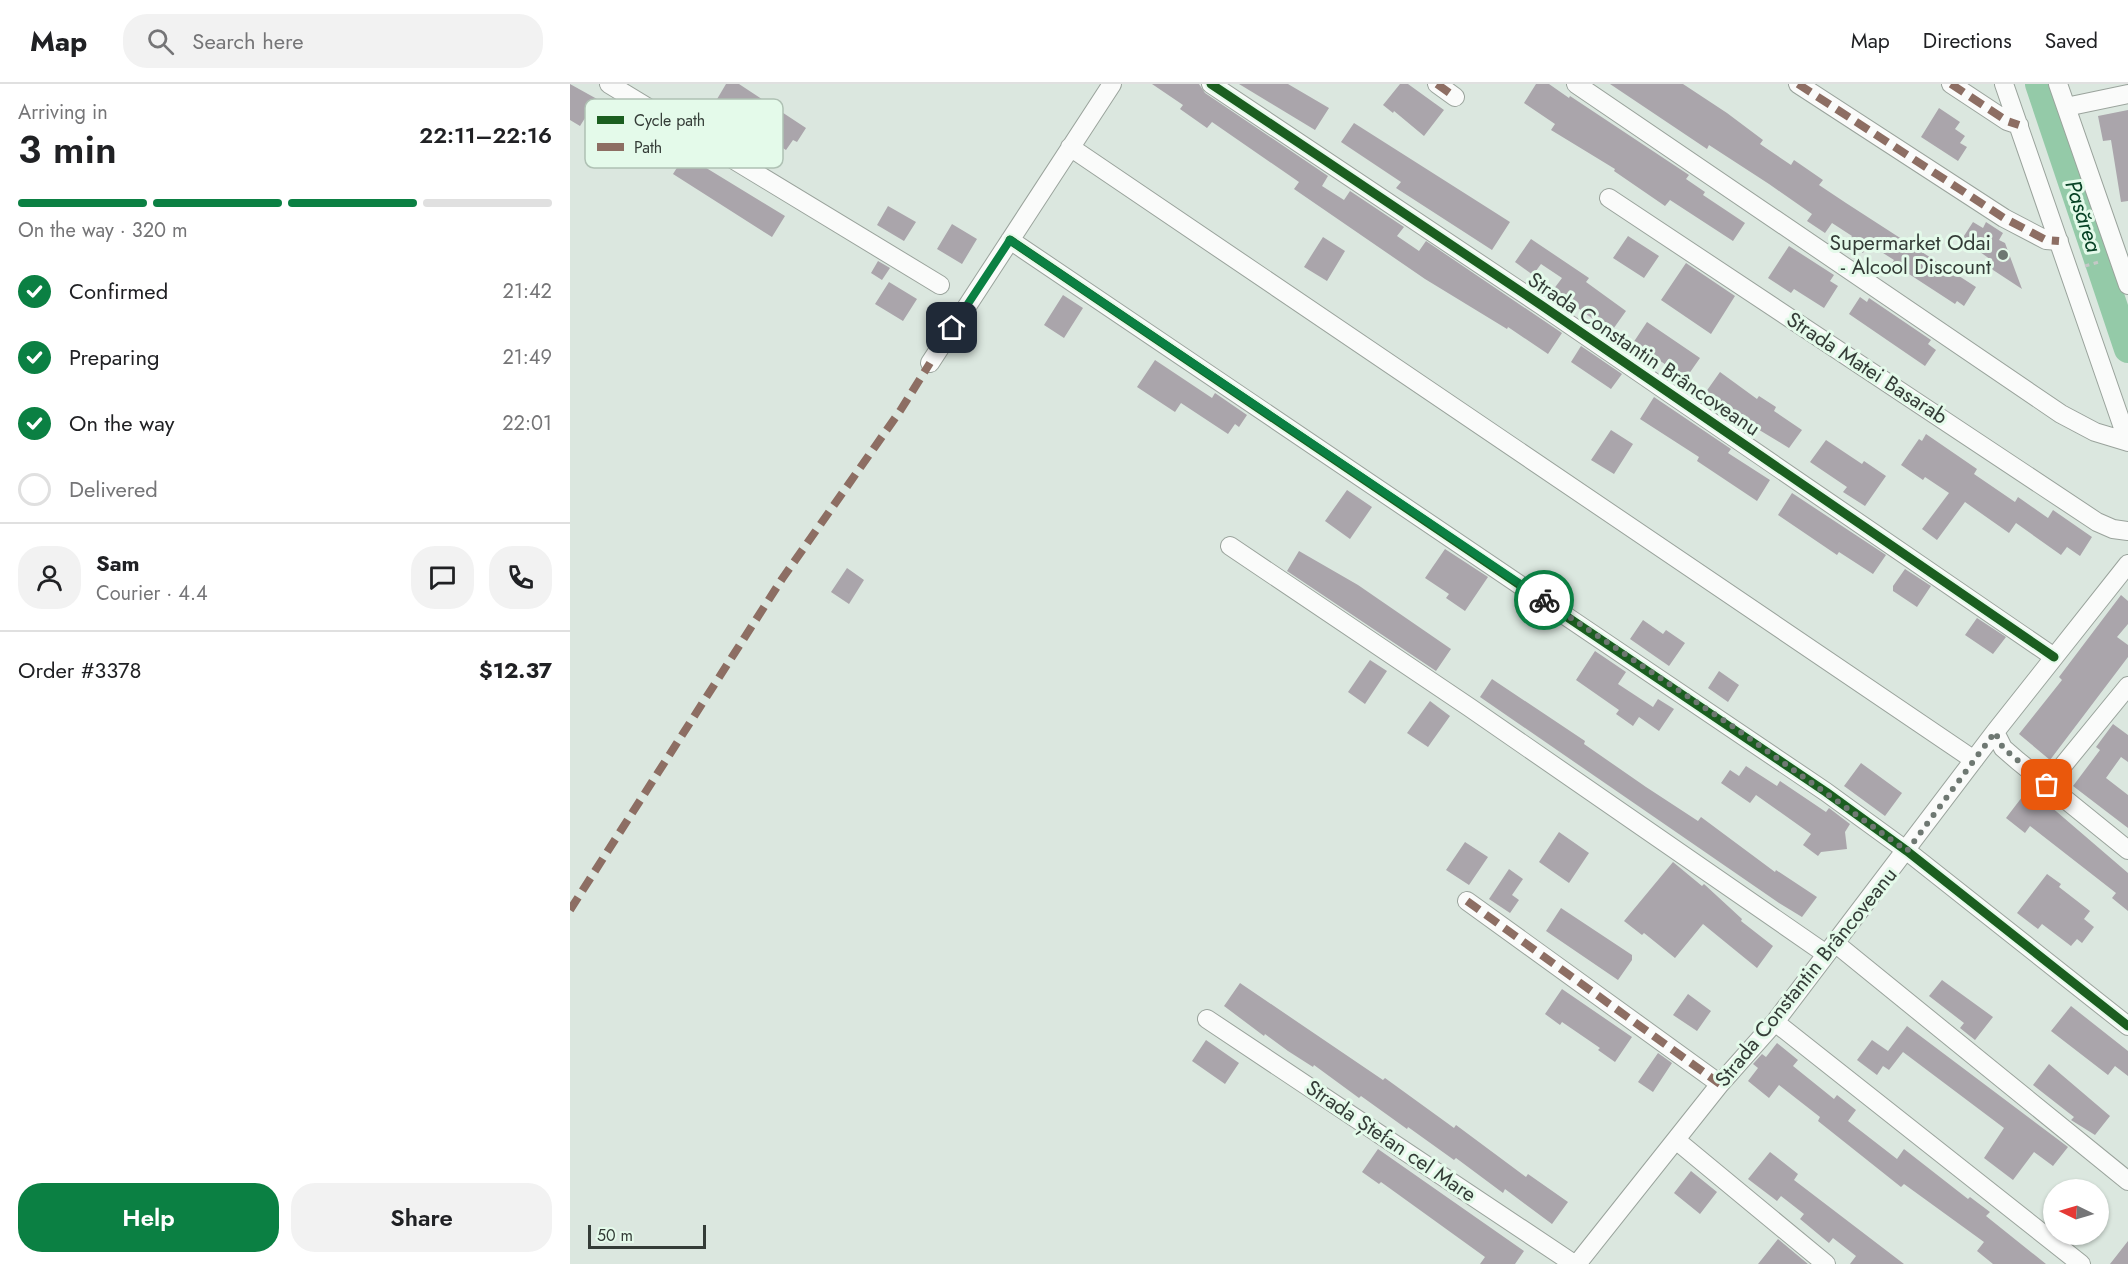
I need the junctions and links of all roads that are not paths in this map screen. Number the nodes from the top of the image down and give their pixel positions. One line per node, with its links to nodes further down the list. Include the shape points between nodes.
1 (609, 84): 12 (street)
2 (1112, 84): 15 (street)
3 (1211, 84): 28 (street, Strada Constantin Brâncoveanu)
4 (1437, 84): 11 (street)
5 (1576, 84): 24 (street, via 2061,414 2095,432)
6 (1798, 84): 20 (street, via 2004,218 2046,240)
7 (1951, 84): 14 (street)
8 (2004, 84): 14 (street)
9 (2058, 84): 13 (street)
10 (2128, 94): 13 (street)
11 (1455, 97)
12 (634, 99)
13 (2066, 107): 18 (street)
14 (2019, 126): 20 (street)
15 (1070, 147): 19 (street); 31 (street)
16 (747, 168): 21 (street)
17 (1608, 198): 25 (street, Strada Matei Basarab, via 2097,522)
18 (2119, 233): 22 (street, via 2118,256)
19 (1010, 240): 23 (street); 34 (street, via 1732,726)
20 (2059, 241): 24 (street)
21 (940, 285)
22 (2128, 285)
23 (930, 363)
24 (2128, 442)
25 (2128, 531)
26 (1230, 546): 36 (street)
27 (2128, 564): 28 (street, Strada Constantin Brâncoveanu)
28 (2054, 657): 30 (street, Strada Constantin Brâncoveanu)
29 (2128, 686): 32 (street)
30 (1995, 732): 31 (street, Strada Constantin Brâncoveanu); 32 (street, via 2003,748)
31 (1974, 760): 34 (street, Strada Constantin Brâncoveanu)
32 (2047, 785): 33 (street)
33 (2128, 850)
34 (1907, 851): 36 (street, Strada Constantin Brâncoveanu); 39 (street)
35 (1467, 901): 40 (street)
36 (1831, 949): 38 (street, Strada Constantin Brâncoveanu); 42 (street)
37 (1207, 1019): 43 (street, Strada Ștefan cel Mare)
38 (1775, 1022): 40 (street, Strada Constantin Brâncoveanu); 45 (street)
39 (2128, 1026)
40 (1720, 1084): 41 (street, Strada Constantin Brâncoveanu)
41 (1676, 1140): 43 (street, Strada Constantin Brâncoveanu); 44 (street)
42 (2128, 1181)
43 (1575, 1264)
44 (1826, 1264)
45 (2081, 1264)

